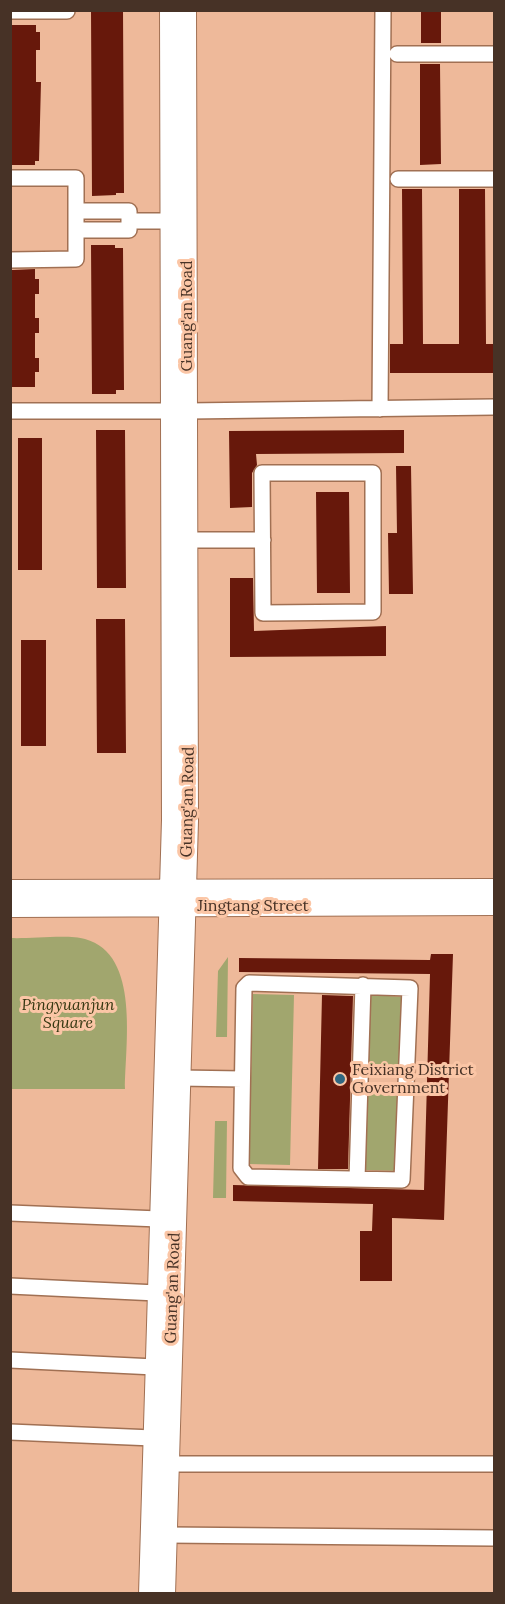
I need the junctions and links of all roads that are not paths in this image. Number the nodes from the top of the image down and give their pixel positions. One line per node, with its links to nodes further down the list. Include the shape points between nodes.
1 (170, 10): 12 (main road, Guang'an Road)
2 (186, 10): 19 (main road, Guang'an Road)
3 (382, 10): 17 (street)
4 (10, 11): 5 (street)
5 (68, 11)
6 (397, 54): 7 (street)
7 (495, 54)
8 (10, 178): 11 (street, via 76,178)
9 (398, 179): 10 (street)
10 (495, 179)
11 (76, 212): 13 (street, via 129,211); 14 (street)
12 (170, 220): 13 (street); 19 (main road, Guang'an Road)
13 (129, 221): 14 (street, via 129,230)
14 (76, 230): 15 (street, via 76,260)
15 (10, 260)
16 (495, 407): 17 (street)
17 (380, 409): 19 (street)
18 (10, 411): 19 (street)
19 (179, 411): 20 (main road, Guang'an Road); 24 (main road, Guang'an Road, via 172,796)
20 (188, 540): 21 (street); 24 (main road, Guang'an Road, via 188,821)
21 (263, 540): 21 (street, via 263,613 373,612 373,473 262,473)
22 (495, 889): 24 (main road, Jingtang Street)
23 (10, 890): 24 (main road, Jingtang Street)
24 (177, 898): 25 (main road, Jingtang Street); 26 (main road, Jingtang Street); 28 (main road, Guang'an Road); 32 (main road, Guang'an Road)
25 (495, 905)
26 (10, 907)
27 (363, 985): 29 (street, via 246,984); 30 (street); 30 (street, via 410,988 411,1015 404,1178)
28 (179, 1078): 29 (street); 39 (main road, Guang'an Road)
29 (243, 1078): 30 (street, via 241,1168 248,1177)
30 (357, 1179)
31 (10, 1213): 32 (street)
32 (159, 1219): 34 (main road, Guang'an Road)
33 (10, 1286): 34 (street)
34 (157, 1293): 36 (main road, Guang'an Road)
35 (10, 1360): 36 (street)
36 (155, 1367): 38 (main road, Guang'an Road)
37 (10, 1432): 38 (street)
38 (153, 1438): 43 (main road, Guang'an Road)
39 (169, 1464): 40 (street); 41 (main road, Guang'an Road)
40 (495, 1464)
41 (167, 1535): 42 (street); 44 (main road, Guang'an Road)
42 (495, 1538)
43 (149, 1593)
44 (165, 1593)

